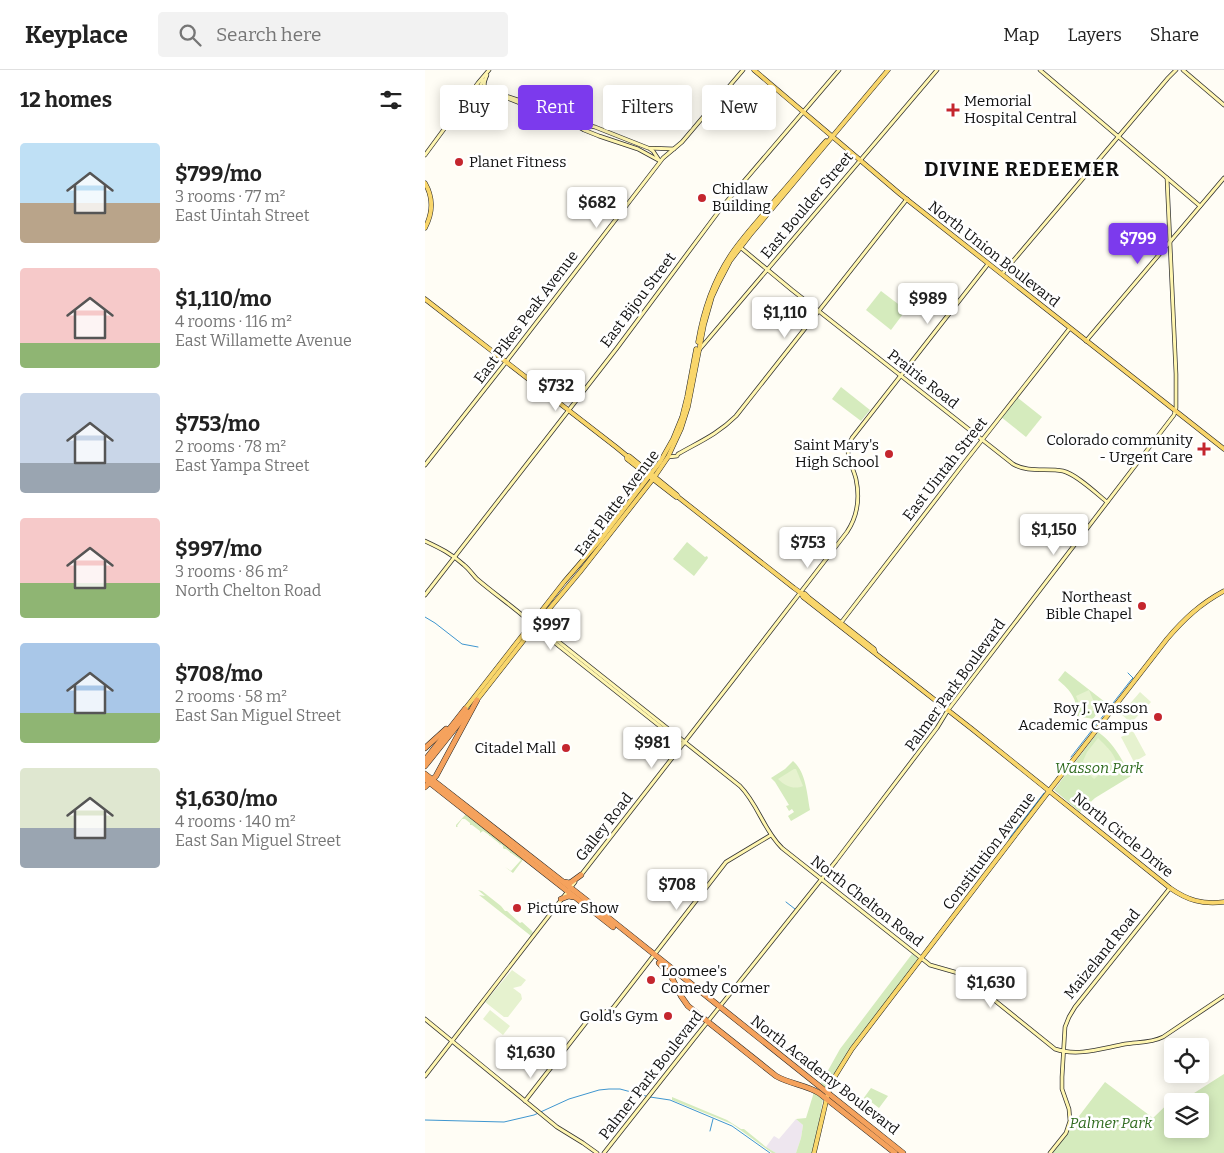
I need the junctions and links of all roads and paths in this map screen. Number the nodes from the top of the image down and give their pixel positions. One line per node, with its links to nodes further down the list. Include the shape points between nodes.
1 (743, 70): 23 (main road, East Pikes Peak Avenue)
2 (754, 70): 16 (main road, North Union Boulevard)
3 (839, 70): 16 (main road, East Bijou Street)
4 (888, 70): 20 (main road, East Platte Avenue)
5 (937, 70): 26 (main road, East Boulder Street)
6 (1040, 70): 21 (main road)
7 (1176, 70): 21 (main road)
8 (1183, 70): 15 (main road)
9 (489, 71): 10 (main road); 13 (main road); 14 (main road)
10 (479, 82): 11 (main road); 12 (main road)
11 (477, 85)
12 (480, 85)
13 (481, 85)
14 (484, 85)
15 (1224, 105)
16 (803, 112): 20 (main road, North Union Boulevard); 53 (main road, East Bijou Street, via 722,207)
17 (593, 126): 22 (main road)
18 (443, 130): 24 (main road)
19 (584, 130): 25 (main road)
20 (832, 136): 26 (main road, North Union Boulevard); 34 (main road, East Platte Avenue)
21 (1119, 136): 27 (main road); 39 (main road)
22 (648, 148): 23 (main road); 25 (main road)
23 (674, 149): 25 (main road, East Pikes Peak Avenue)
24 (425, 155)
25 (660, 160): 51 (main road, East Pikes Peak Avenue)
26 (861, 160): 30 (main road, North Union Boulevard); 38 (main road, East Boulder Street)
27 (1167, 178): 31 (main road); 33 (main road)
28 (1224, 178): 31 (main road)
29 (425, 183): 32 (main road, via 431,207)
30 (907, 199): 37 (main road, North Union Boulevard); 44 (main road)
31 (1200, 206): 33 (main road)
32 (425, 228)
33 (1171, 240): 35 (main road); 36 (main road)
34 (739, 246): 38 (main road, Prairie Road); 40 (main road, East Platte Avenue, via 721,271); 42 (main road, East Platte Avenue)
35 (1164, 248): 36 (main road); 47 (main road)
36 (1171, 251): 54 (main road)
37 (988, 264): 39 (main road, North Union Boulevard); 52 (main road)
38 (767, 270): 44 (main road, Prairie Road); 48 (main road, East Boulder Street)
39 (1002, 274): 46 (main road, North Union Boulevard)
40 (709, 297): 42 (main road); 43 (main road, East Platte Avenue)
41 (425, 299): 51 (main road, North Circle Drive)
42 (709, 306): 45 (main road, East Platte Avenue)
43 (705, 311): 45 (main road); 50 (main road, East Platte Avenue)
44 (819, 311): 52 (main road, Prairie Road); 57 (main road, via 733,418 713,435 677,456)
45 (705, 318): 48 (main road, East Platte Avenue)
46 (1070, 328): 47 (main road, North Union Boulevard); 55 (main road, East Uintah Street)
47 (1086, 341): 54 (main road, North Union Boulevard)
48 (702, 343): 49 (main road, East Platte Avenue)
49 (699, 350): 50 (main road); 57 (main road, East Platte Avenue, via 688,407)
50 (695, 354): 59 (main road, East Platte Avenue, via 680,422)
51 (506, 362): 53 (main road, North Circle Drive); 58 (main road, East Pikes Peak Avenue)
52 (900, 375): 55 (main road, Prairie Road); 64 (main road, Galley Road, via 849,445 848,458 857,489 855,517)
53 (569, 411): 59 (main road, North Circle Drive); 62 (main road, East Bijou Street)
54 (1176, 411): 56 (main road, North Union Boulevard); 60 (main road, Palmer Park Boulevard)
55 (982, 440): 60 (main road, Prairie Road, via 1020,468 1070,474); 67 (main road, East Uintah Street)
56 (1224, 449)
57 (669, 455): 59 (main road, East Platte Avenue)
58 (425, 465)
59 (652, 477): 64 (main road, North Circle Drive); 66 (main road, East Platte Avenue, via 575,578)
60 (1107, 502): 70 (main road, Palmer Park Boulevard)
61 (425, 541): 62 (main road, North Chelton Road)
62 (455, 557): 65 (main road, East Bijou Street); 66 (main road, North Chelton Road)
63 (1224, 591): 80 (main road, Constitution Avenue, via 1199,606 1174,631)
64 (801, 593): 67 (main road, North Circle Drive); 71 (main road, Galley Road)
65 (425, 595)
66 (534, 624): 68 (main road, East Platte Avenue); 69 (main road, East Platte Avenue); 71 (main road, North Chelton Road)
67 (840, 624): 70 (main road, North Circle Drive)
68 (477, 700): 74 (highway, East Platte Avenue); 75 (highway)
69 (465, 709): 72 (highway); 73 (highway, East Platte Avenue)
70 (947, 710): 80 (main road, North Circle Drive); 83 (main road, Palmer Park Boulevard, via 937,728)
71 (685, 743): 81 (main road, North Chelton Road, via 742,789); 82 (main road, Galley Road)
72 (425, 748)
73 (425, 760)
74 (425, 766)
75 (439, 772): 77 (highway); 79 (highway)
76 (425, 774): 77 (highway, North Academy Boulevard)
77 (429, 780): 78 (highway); 79 (highway, North Academy Boulevard)
78 (425, 787): 79 (highway)
79 (440, 788): 84 (highway, North Academy Boulevard); 86 (highway, North Academy Boulevard, via 538,868)
80 (1049, 791): 85 (main road, North Circle Drive); 91 (main road, Constitution Avenue)
81 (771, 835): 83 (main road, North Chelton Road, via 782,848); 90 (main road, via 727,860)
82 (581, 875): 84 (highway, via 570,883); 86 (main road, Galley Road)
83 (822, 879): 91 (main road, North Chelton Road); 93 (main road, Palmer Park Boulevard)
84 (560, 880): 86 (highway, North Academy Boulevard)
85 (1170, 888): 89 (main road, North Circle Drive, via 1193,901); 97 (main road, Maizeland Road, via 1073,1009 1065,1027)
86 (569, 889): 87 (highway, North Academy Boulevard); 88 (main road, Galley Road); 90 (highway, North Academy Boulevard)
87 (576, 898): 88 (highway); 90 (highway, North Academy Boulevard)
88 (561, 899): 96 (main road, Galley Road)
89 (1224, 902)
90 (653, 956): 93 (highway, North Academy Boulevard); 95 (highway, North Academy Boulevard, via 669,973 688,1006); 100 (main road, via 611,1009 591,1016)
91 (921, 958): 97 (main road, North Chelton Road, via 933,967 963,975 1055,1049); 99 (main road, Constitution Avenue, via 849,1054)
92 (1224, 996): 97 (main road, North Chelton Road, via 1155,1040 1095,1051)
93 (719, 1007): 95 (main road, Palmer Park Boulevard); 99 (highway, North Academy Boulevard)
94 (425, 1019): 96 (main road)
95 (708, 1022): 99 (highway, North Academy Boulevard, via 776,1076); 102 (main road, Palmer Park Boulevard)
96 (453, 1040): 98 (main road, Galley Road); 100 (main road)
97 (1063, 1051): 106 (main road, Maizeland Road, via 1062,1086 1070,1120 1066,1133)
98 (425, 1076)
99 (827, 1096): 103 (main road, Constitution Avenue); 104 (highway, North Academy Boulevard); 105 (highway, North Academy Boulevard)
100 (525, 1101): 101 (main road)
101 (597, 1153)
102 (604, 1153)
103 (814, 1153)
104 (895, 1153)
105 (903, 1153)
106 (1050, 1153)

